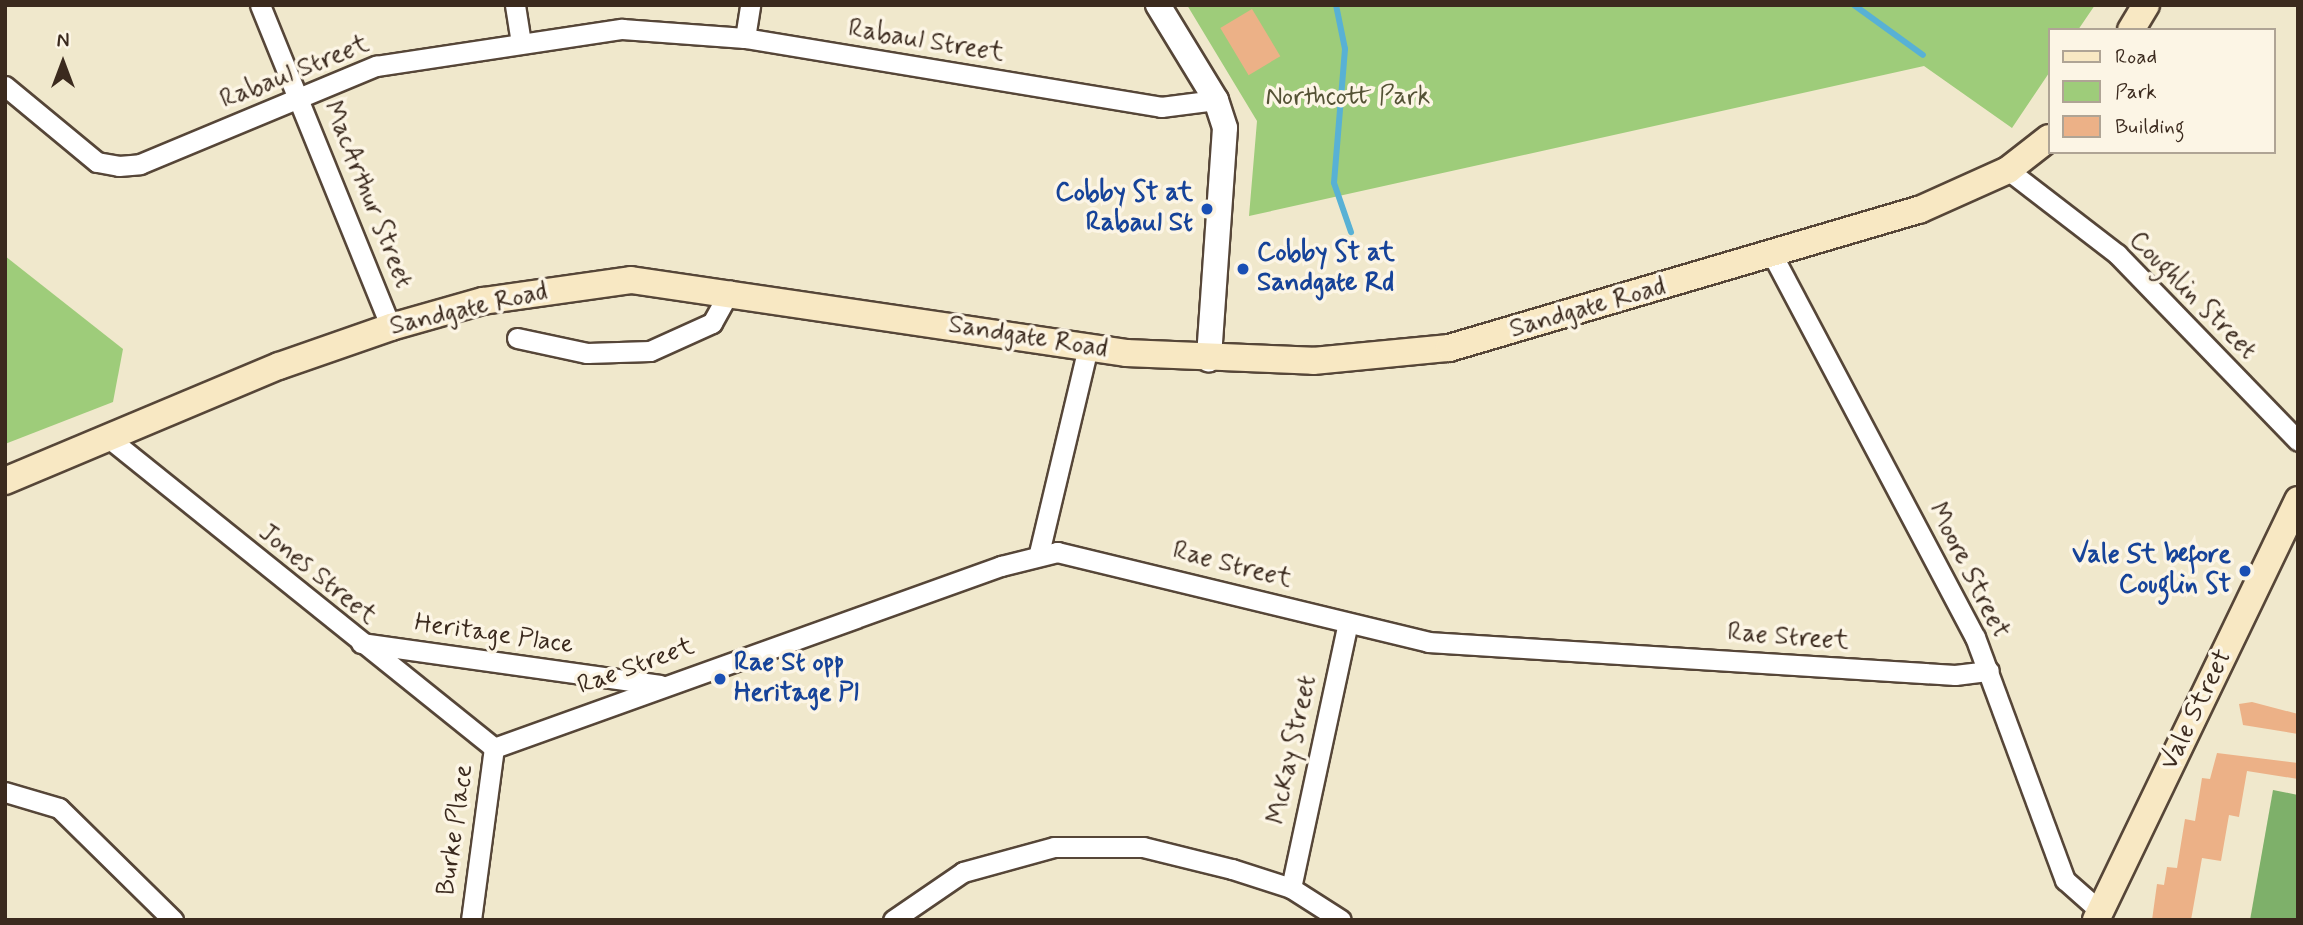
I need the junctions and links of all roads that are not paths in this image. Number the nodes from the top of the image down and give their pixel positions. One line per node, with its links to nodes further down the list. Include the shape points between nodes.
1 (260, 5): 10 (street, MacArthur Street)
2 (515, 5): 8 (street)
3 (750, 5): 7 (street)
4 (1158, 5): 11 (street)
5 (2146, 5): 6 (main road)
6 (2132, 28)
7 (744, 38): 8 (street, Rabaul Street, via 622,29); 11 (street, Rabaul Street, via 1160,107)
8 (521, 42): 10 (street, Rabaul Street, via 376,66)
9 (5, 86): 10 (street, Rabaul Street, via 97,162 119,166 140,164)
10 (300, 98): 16 (street, MacArthur Street)
11 (1216, 100): 19 (street, via 1227,144)
12 (2048, 139): 13 (main road, Sandgate Road)
13 (2008, 170): 14 (main road, Sandgate Road, via 1919,210); 21 (street, Coughlin Street, via 2117,254)
14 (1773, 256): 19 (main road, Sandgate Road, via 1449,348 1313,361); 27 (street, Moore Street)
15 (730, 291): 16 (main road, Sandgate Road, via 631,280 483,301); 17 (street, via 712,323 650,351 587,353); 18 (main road, Sandgate Road)
16 (391, 327): 20 (main road, Sandgate Road, via 279,366)
17 (517, 338)
18 (1088, 347): 19 (main road, Sandgate Road); 24 (street)
19 (1209, 359)
20 (110, 439): 22 (main road, Sandgate Road); 26 (street, Jones Street)
21 (2298, 441)
22 (5, 481)
23 (2298, 500): 32 (main road, Vale Street)
24 (1039, 553): 25 (street, Rae Street, via 1077,554); 28 (street, Rae Street)
25 (1348, 622): 27 (street, Rae Street, via 1428,642 1955,675); 31 (street, McKay Street)
26 (360, 643): 28 (street, Heritage Place); 29 (street, Jones Street)
27 (1989, 671): 32 (street, Moore Street, via 2065,880)
28 (663, 685): 29 (street, Rae Street)
29 (494, 748): 34 (street, Burke Place)
30 (5, 792): 33 (street, via 59,808)
31 (1291, 888): 35 (street, via 1143,847 1054,847 964,872); 36 (street)
32 (2098, 915)
33 (173, 920)
34 (471, 920)
35 (893, 920)
36 (1341, 920)

